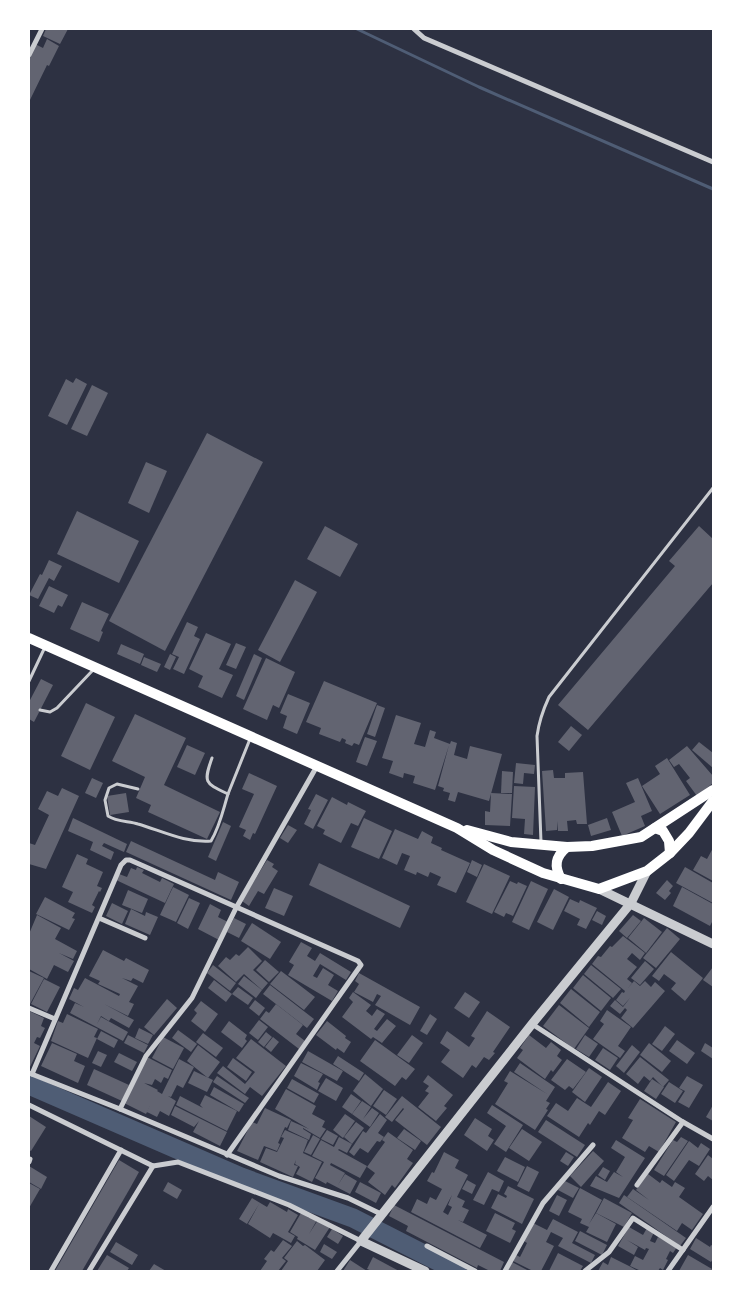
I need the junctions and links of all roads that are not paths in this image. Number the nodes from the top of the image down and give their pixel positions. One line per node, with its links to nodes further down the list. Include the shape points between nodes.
1 (42, 29): 3 (street)
2 (414, 29): 4 (street, via 424,38)
3 (29, 55)
4 (713, 162)
5 (713, 488): 20 (lane, via 546,703 537,736)
6 (29, 638): 7 (main road)
7 (46, 646): 8 (main road); 9 (lane)
8 (95, 667): 10 (lane, via 58,708 50,712); 11 (main road)
9 (29, 681)
10 (40, 710)
11 (251, 736): 13 (main road); 16 (lane)
12 (212, 758): 16 (lane, via 207,782)
13 (317, 766): 18 (main road); 27 (street)
14 (138, 789): 16 (lane, via 118,784 109,788 105,800 108,816 203,842 211,841 215,834)
15 (713, 790): 19 (main road)
16 (228, 794)
17 (713, 801): 22 (main road)
18 (457, 828): 20 (main road, via 511,842); 24 (main road, via 493,850)
19 (655, 828): 21 (main road, via 641,837); 22 (main road, via 663,832 669,842)
20 (541, 845): 21 (main road)
21 (566, 847): 24 (main road, via 556,863)
22 (670, 853): 23 (main road)
23 (647, 871): 25 (main road); 26 (street)
24 (561, 879): 25 (main road)
25 (599, 889): 26 (street)
26 (631, 903): 30 (street); 33 (street)
27 (236, 908): 28 (street, via 126,860); 36 (street, via 192,998 146,1056); 41 (street, via 361,965)
28 (99, 918): 29 (street); 32 (street)
29 (145, 938)
30 (713, 944)
31 (29, 1008): 32 (street)
32 (55, 1020): 34 (street)
33 (532, 1024): 37 (street); 45 (street)
34 (30, 1073): 36 (street)
35 (29, 1105): 40 (street)
36 (120, 1109): 41 (street)
37 (683, 1122): 38 (street); 43 (street)
38 (713, 1139)
39 (592, 1145): 55 (street, via 543,1203)
40 (121, 1150): 42 (street); 50 (street)
41 (227, 1155): 45 (street, via 348,1198)
42 (153, 1166): 46 (street, via 178,1162 290,1205); 51 (street)
43 (637, 1185)
44 (713, 1207): 48 (street)
45 (381, 1214): 46 (street)
46 (362, 1239): 49 (street); 52 (street)
47 (427, 1246): 54 (street)
48 (683, 1250): 56 (street, via 633,1218 609,1252); 57 (street)
49 (415, 1269): 53 (street)
50 (52, 1271)
51 (89, 1271)
52 (337, 1271)
53 (425, 1271)
54 (475, 1271)
55 (504, 1271)
56 (585, 1271)
57 (668, 1271)

